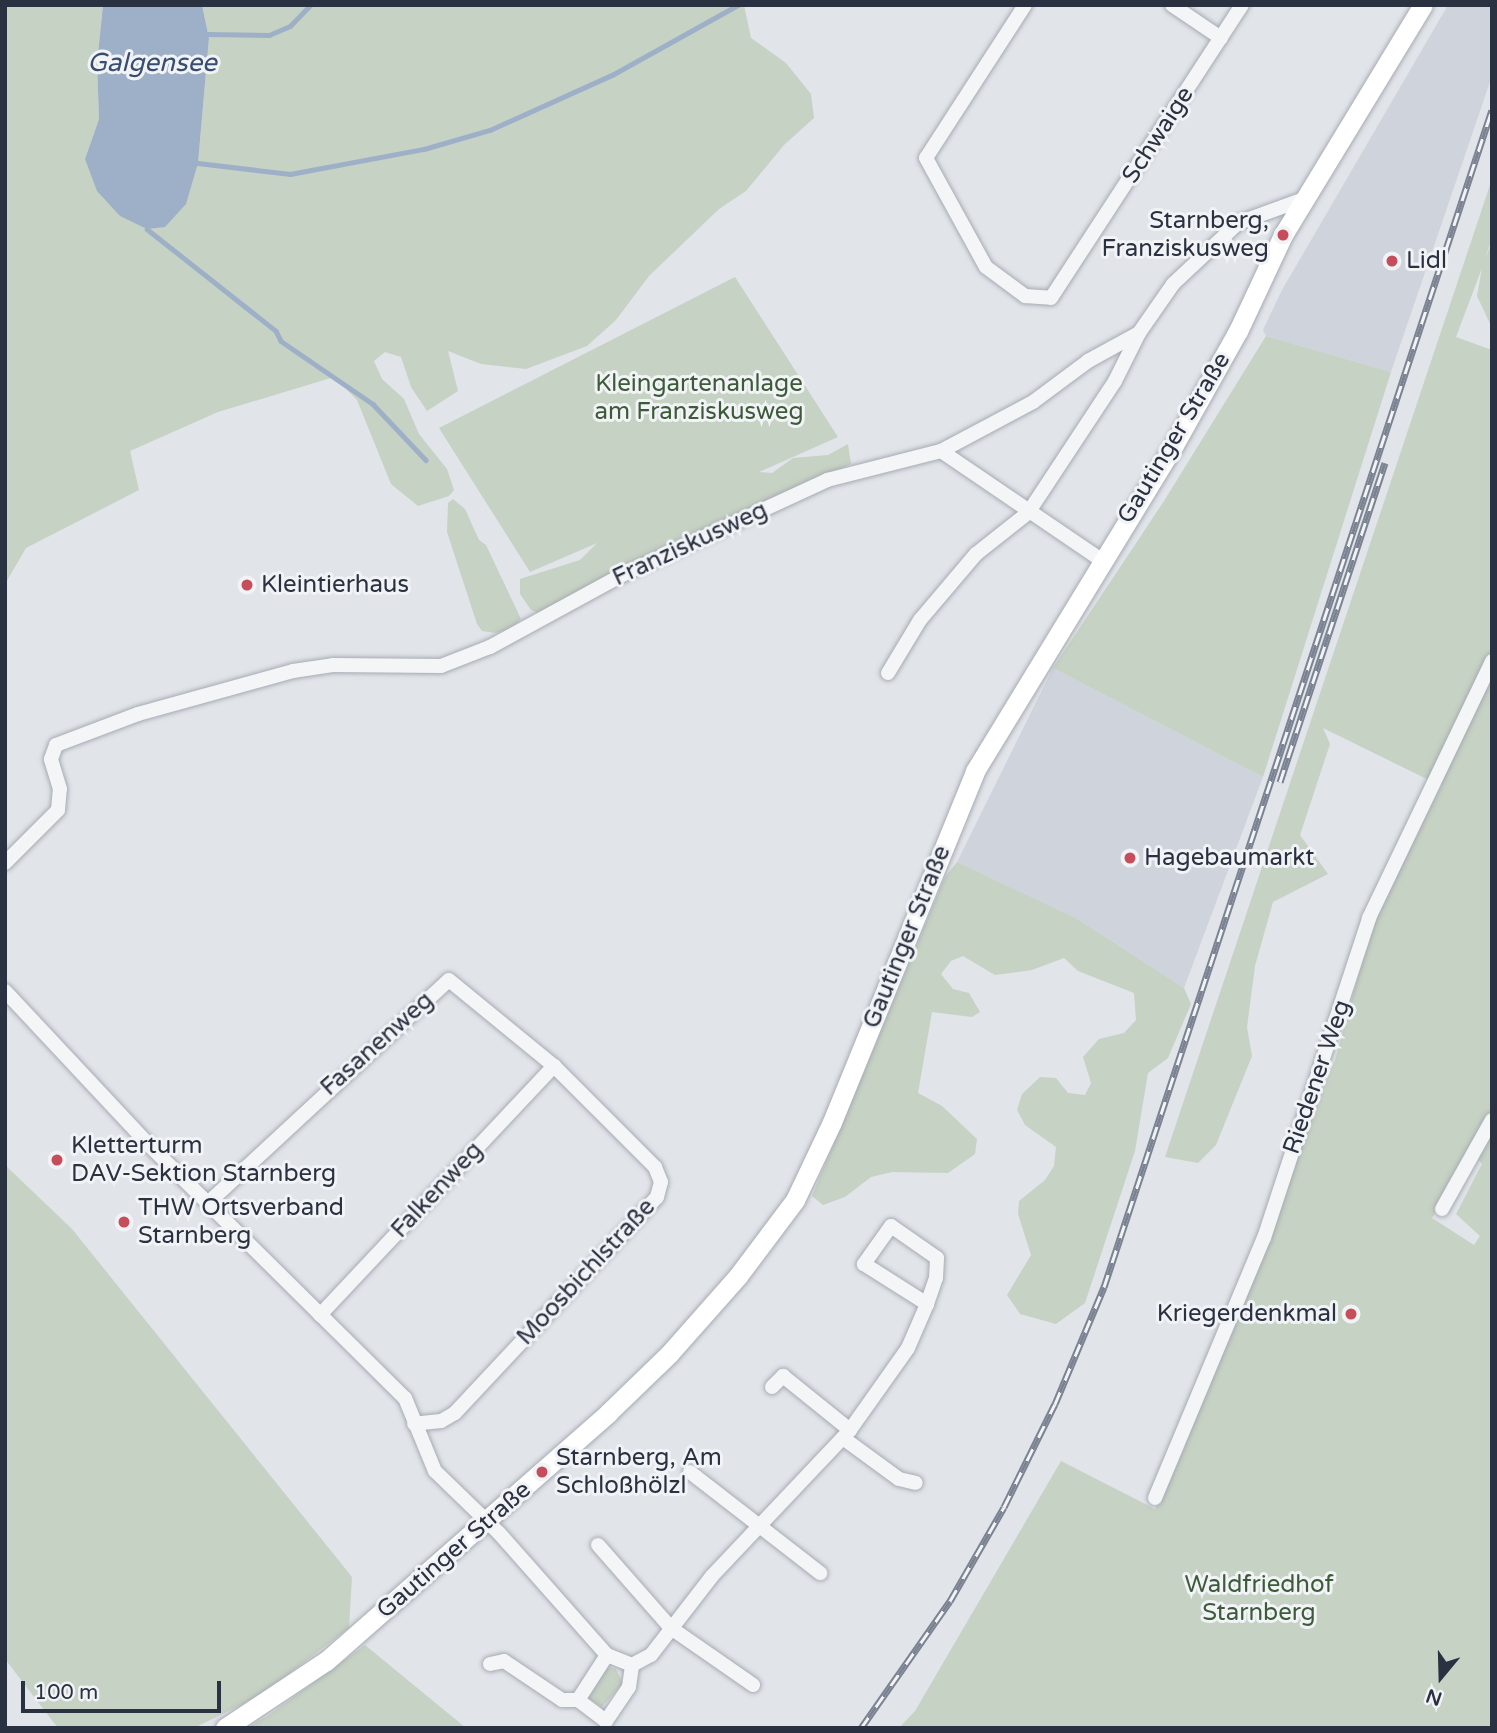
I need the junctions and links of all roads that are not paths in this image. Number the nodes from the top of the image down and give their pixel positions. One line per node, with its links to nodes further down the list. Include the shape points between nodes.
1 (1025, 5): 5 (street, Schwaige, via 926,158 986,267 1025,296 1051,298)
2 (1172, 5): 5 (street)
3 (1242, 5): 5 (street, Schwaige)
4 (1423, 5): 6 (main road, Gautinger Straße)
5 (1222, 38)
6 (1304, 199): 7 (street, Franziskusweg, via 1238,223 1173,284); 10 (main road, Gautinger Straße, via 1174,444)
7 (1139, 332): 8 (street, Franziskusweg, via 1088,361 1033,402); 9 (street, via 1115,381)
8 (942, 451): 9 (street); 13 (street, Franziskusweg, via 827,480 624,574 490,647 441,666 333,665 293,671 126,719 57,745 51,759 60,789 58,810)
9 (1028, 513): 10 (street); 12 (street, via 976,554 920,620)
10 (1100, 559): 27 (main road, Gautinger Straße, via 975,771 832,1122 795,1200 738,1276 669,1354)
11 (1492, 661): 26 (street, Riedener Weg, via 1369,918 1264,1238)
12 (888, 673)
13 (5, 863)
14 (5, 991): 17 (street)
15 (554, 1066): 17 (street, Fasanenweg, via 449,980); 20 (street, Falkenweg); 22 (street, Moosbichlstraße, via 654,1167 662,1182 657,1197 455,1413 441,1421)
16 (1492, 1120): 18 (street)
17 (208, 1203): 20 (street)
18 (1442, 1209)
19 (927, 1304): 19 (street, via 937,1258 891,1226 864,1264); 23 (street, via 908,1348)
20 (320, 1315): 22 (street, via 405,1398)
21 (772, 1387): 23 (street, via 783,1376)
22 (415, 1424): 27 (street, via 435,1471)
23 (847, 1434): 25 (street, via 899,1479); 28 (street)
24 (690, 1472): 28 (street)
25 (916, 1483)
26 (1155, 1498)
27 (487, 1521): 32 (street); 38 (main road, Gautinger Straße, via 326,1661)
28 (758, 1528): 30 (street); 31 (street)
29 (598, 1545): 31 (street)
30 (820, 1573)
31 (671, 1628): 34 (street, via 651,1655); 35 (street)
32 (607, 1655): 34 (street); 36 (street)
33 (490, 1664): 36 (street, via 504,1661 562,1700)
34 (632, 1665): 37 (street, via 629,1687)
35 (753, 1685)
36 (578, 1700): 37 (street)
37 (611, 1724)
38 (225, 1728)

